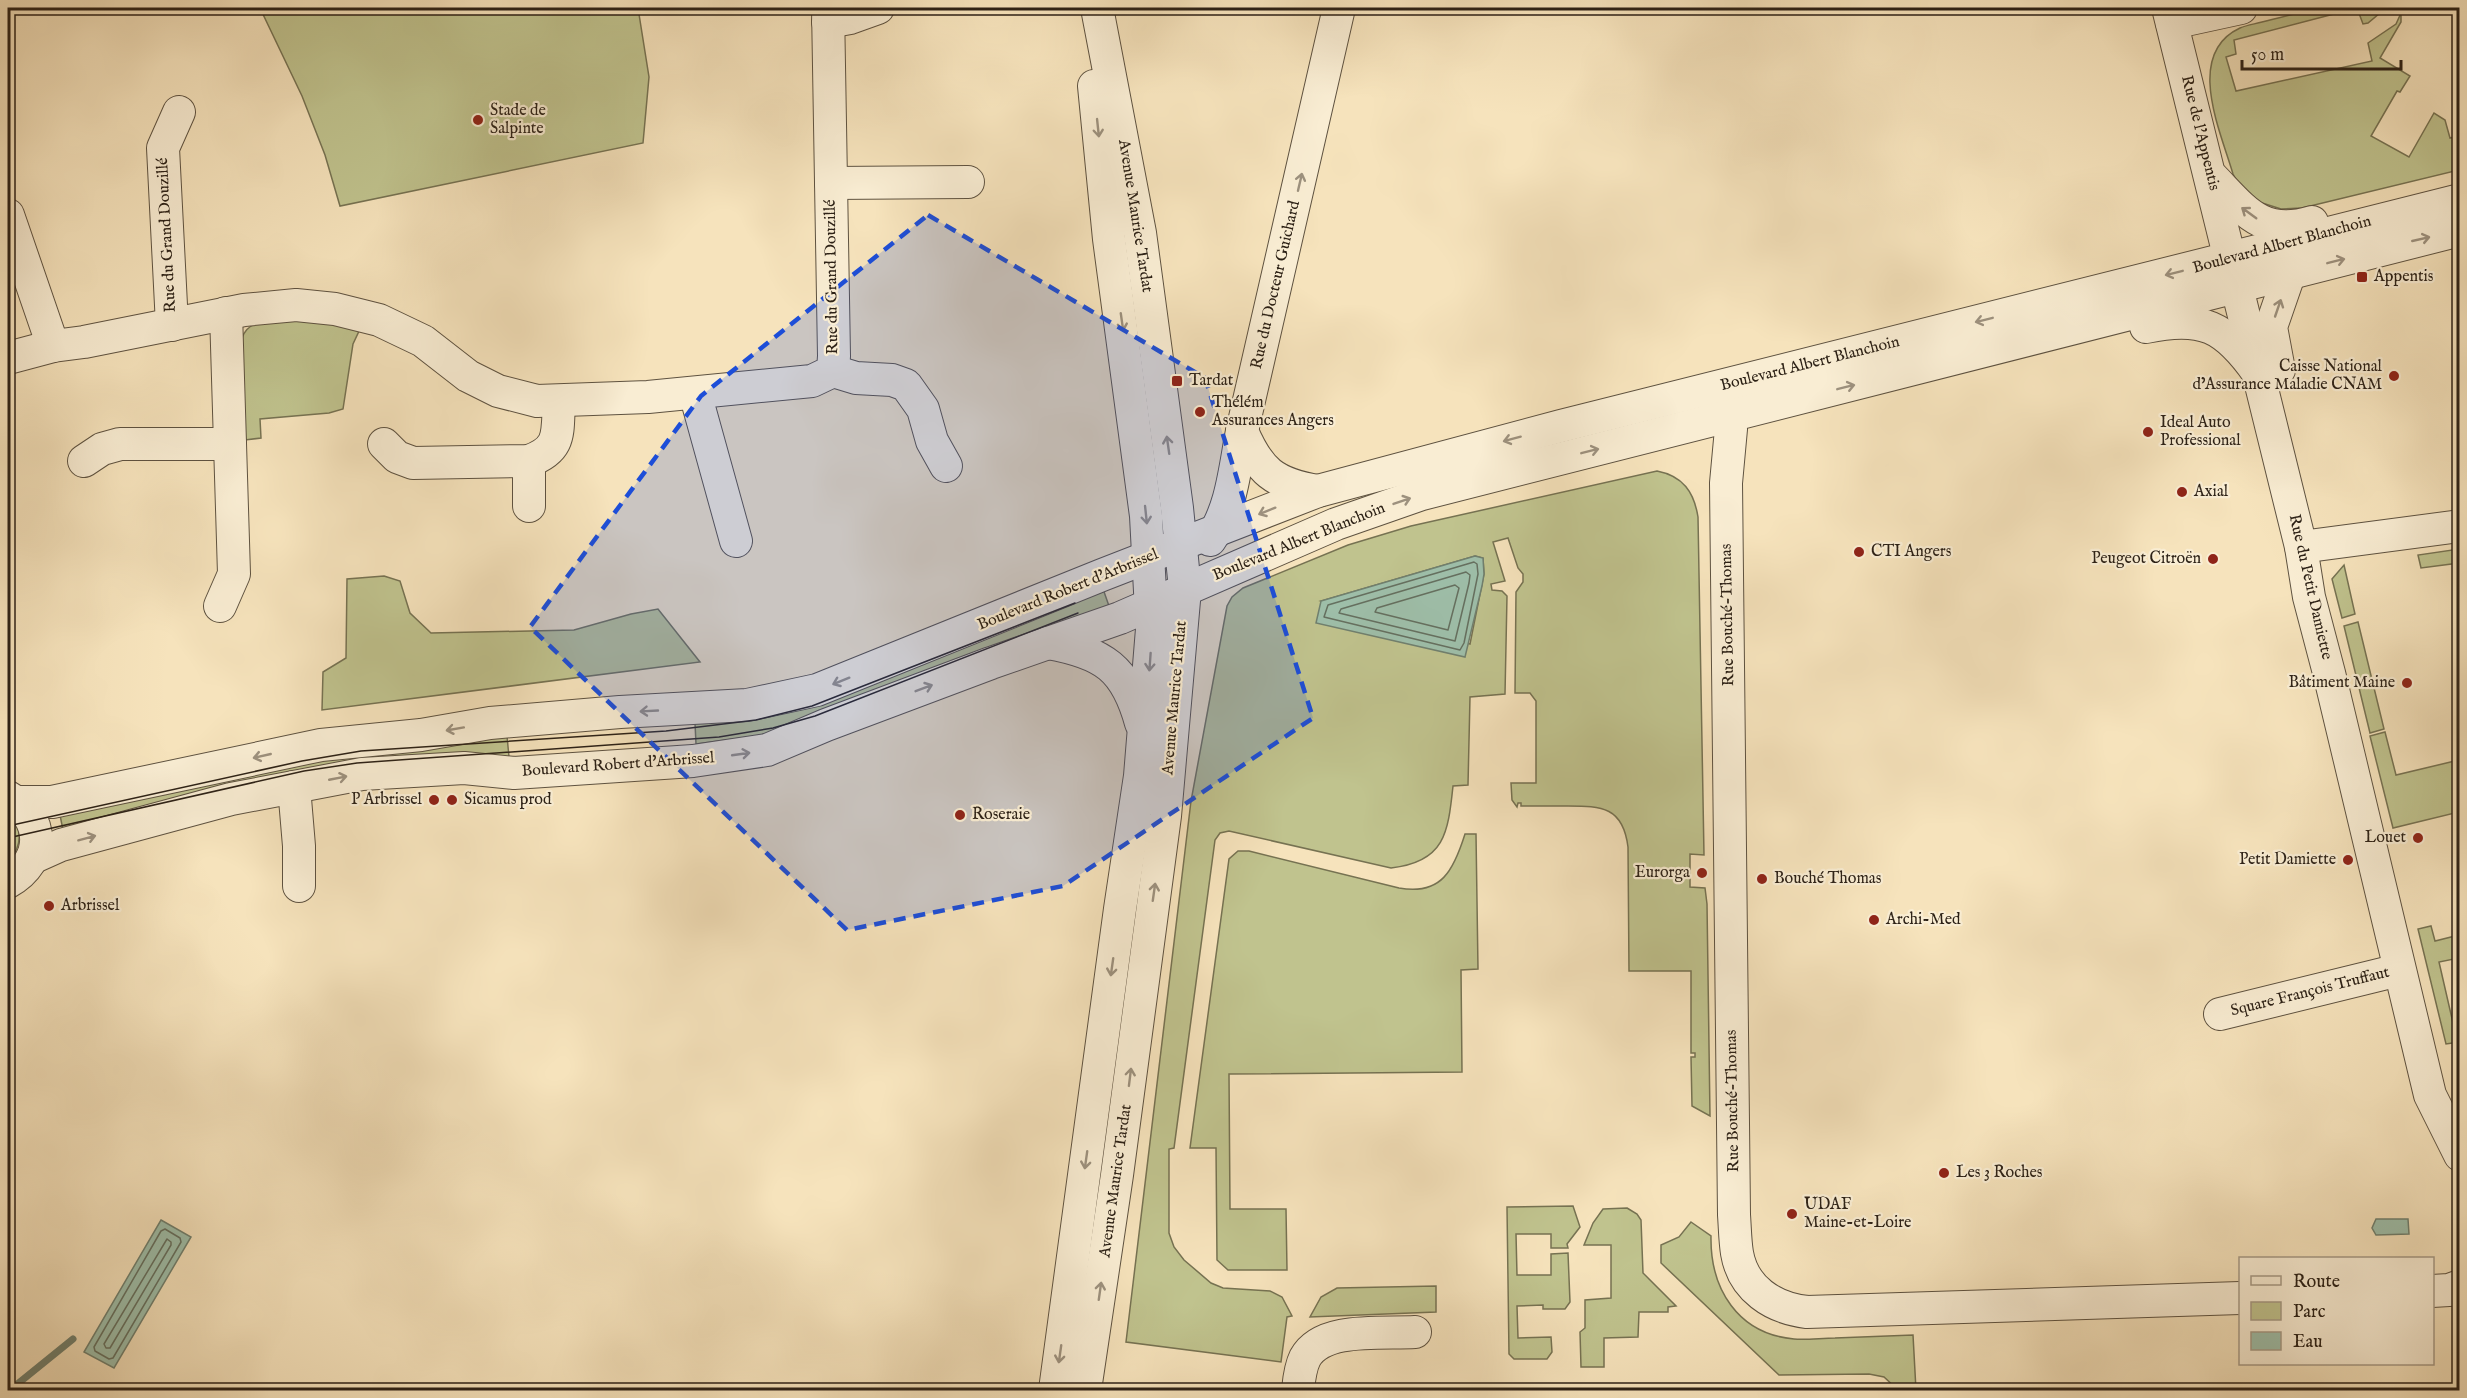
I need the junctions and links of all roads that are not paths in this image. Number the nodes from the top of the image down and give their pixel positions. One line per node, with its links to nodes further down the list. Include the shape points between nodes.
1 (878, 8): 5 (street, Rue du Grand Douzillé, via 850,18)
2 (1086, 8): 43 (street, Avenue Maurice Tardat, one-way to 43, via 1109,239 1135,426)
3 (1097, 8): 43 (street, Avenue Maurice Tardat, one-way to 3, via 1140,233)
4 (2241, 8): 6 (street)
5 (828, 15): 11 (street, Rue du Grand Douzillé)
6 (2170, 15): 9 (street, Rue de l'Appentis)
7 (1337, 18): 31 (street, Rue du Docteur Guichard, one-way to 7)
8 (180, 112): 19 (street, Rue du Grand Douzillé, via 163,148)
9 (2210, 175): 13 (street, one-way to 9, via 2403,196 2302,225 2270,226 2246,212); 16 (street, Rue de l'Appentis)
10 (968, 182): 11 (street, Rue du Grand Douzillé)
11 (831, 183): 24 (street, Rue du Grand Douzillé)
12 (2460, 200): 13 (street, Boulevard Albert Blanchoin)
13 (2421, 209): 16 (street, Boulevard Albert Blanchoin)
14 (8, 215): 21 (street)
15 (2460, 230): 17 (street, Boulevard Albert Blanchoin, one-way to 15)
16 (2234, 272): 17 (street, Boulevard Albert Blanchoin); 20 (street, Boulevard Albert Blanchoin); 23 (street, Boulevard Albert Blanchoin, one-way to 23); 25 (street, Rue du Petit Damiette)
17 (2290, 273): 30 (street, one-way to 17, via 2280,371 2271,327)
18 (226, 313): 19 (street, Rue du Grand Douzillé); 28 (street, Rue du Grand Douzillé, via 296,305 357,314 423,341 468,376 498,392 537,401); 32 (street)
19 (172, 325): 21 (street, Rue du Grand Douzillé)
20 (2046, 335): 25 (street, via 2080,342 2172,321 2198,322 2214,328 2244,353); 29 (street, Boulevard Albert Blanchoin, one-way to 20)
21 (53, 346): 22 (street, Rue du Grand Douzillé)
22 (8, 358)
23 (1796, 367): 27 (street, Boulevard Albert Blanchoin); 29 (street, via 1776,383 1745,397)
24 (833, 371): 26 (street, Rue du Grand Douzillé, via 812,381); 36 (street, Rue du Grand Douzillé, via 906,385 923,409 932,441)
25 (2260, 376): 30 (street, Rue du Petit Damiette)
26 (695, 393): 28 (street, Rue du Grand Douzillé); 41 (street)
27 (1692, 395): 29 (street, via 1716,401); 37 (street, Boulevard Albert Blanchoin, one-way to 37)
28 (559, 401): 35 (street, via 554,444 546,455)
29 (1728, 417): 44 (street, Boulevard Albert Blanchoin, one-way to 29, via 1336,524 1422,494); 57 (street, Rue Bouché-Thomas, via 1734,1215 1737,1253 1747,1278 1778,1306 1807,1312)
30 (2272, 427): 42 (street, Rue du Petit Damiette)
31 (1242, 430): 37 (street, via 1266,473 1293,486); 40 (street, Rue du Docteur Guichard, via 1230,496)
32 (230, 444): 34 (street, via 120,444 102,449); 46 (street, via 234,574)
33 (384, 444): 35 (street, via 397,457 413,463)
34 (84, 461)
35 (529, 461): 38 (street)
36 (946, 466)
37 (1318, 491): 40 (street, Boulevard Albert Blanchoin, one-way to 40)
38 (529, 506)
39 (2460, 526): 42 (street)
40 (1217, 531): 43 (street, Boulevard Albert Blanchoin); 44 (street, Rue du Docteur Guichard, via 1200,555)
41 (736, 541)
42 (2301, 547): 54 (street, Rue du Petit Damiette, via 2309,597)
43 (1166, 550): 44 (street, Avenue Maurice Tardat); 45 (street, Avenue Maurice Tardat); 50 (street, Boulevard Robert d'Arbrissel, one-way to 50, via 795,696 747,705 490,723 321,745 52,802)
44 (1185, 589): 45 (street, Boulevard Robert d'Arbrissel); 60 (street, Avenue Maurice Tardat, one-way to 44, via 1165,816)
45 (1150, 604): 47 (street, Boulevard Robert d'Arbrissel); 48 (street, Avenue Maurice Tardat, one-way to 48)
46 (220, 606)
47 (1048, 643): 48 (street, via 1080,650 1114,669 1131,691); 49 (street, Boulevard Robert d'Arbrissel, one-way to 47, via 362,774 464,768 514,773 682,762 767,750)
48 (1144, 732): 59 (street, Avenue Maurice Tardat, one-way to 59)
49 (294, 787): 51 (street, Boulevard Robert d'Arbrissel, one-way to 49, via 61,844 231,799); 53 (street)
50 (12, 799): 51 (street, via 27,811 35,828)
51 (32, 858): 52 (street)
52 (8, 882)
53 (299, 886)
54 (2399, 970): 55 (street, Square François Truffaut); 56 (street, Rue du Petit Damiette, via 2430,1095)
55 (2220, 1014)
56 (2460, 1155)
57 (2239, 1298)
58 (1415, 1332): 61 (street, via 1340,1336 1320,1342 1301,1366)
59 (1055, 1390)
60 (1085, 1390)
61 (1298, 1390)

